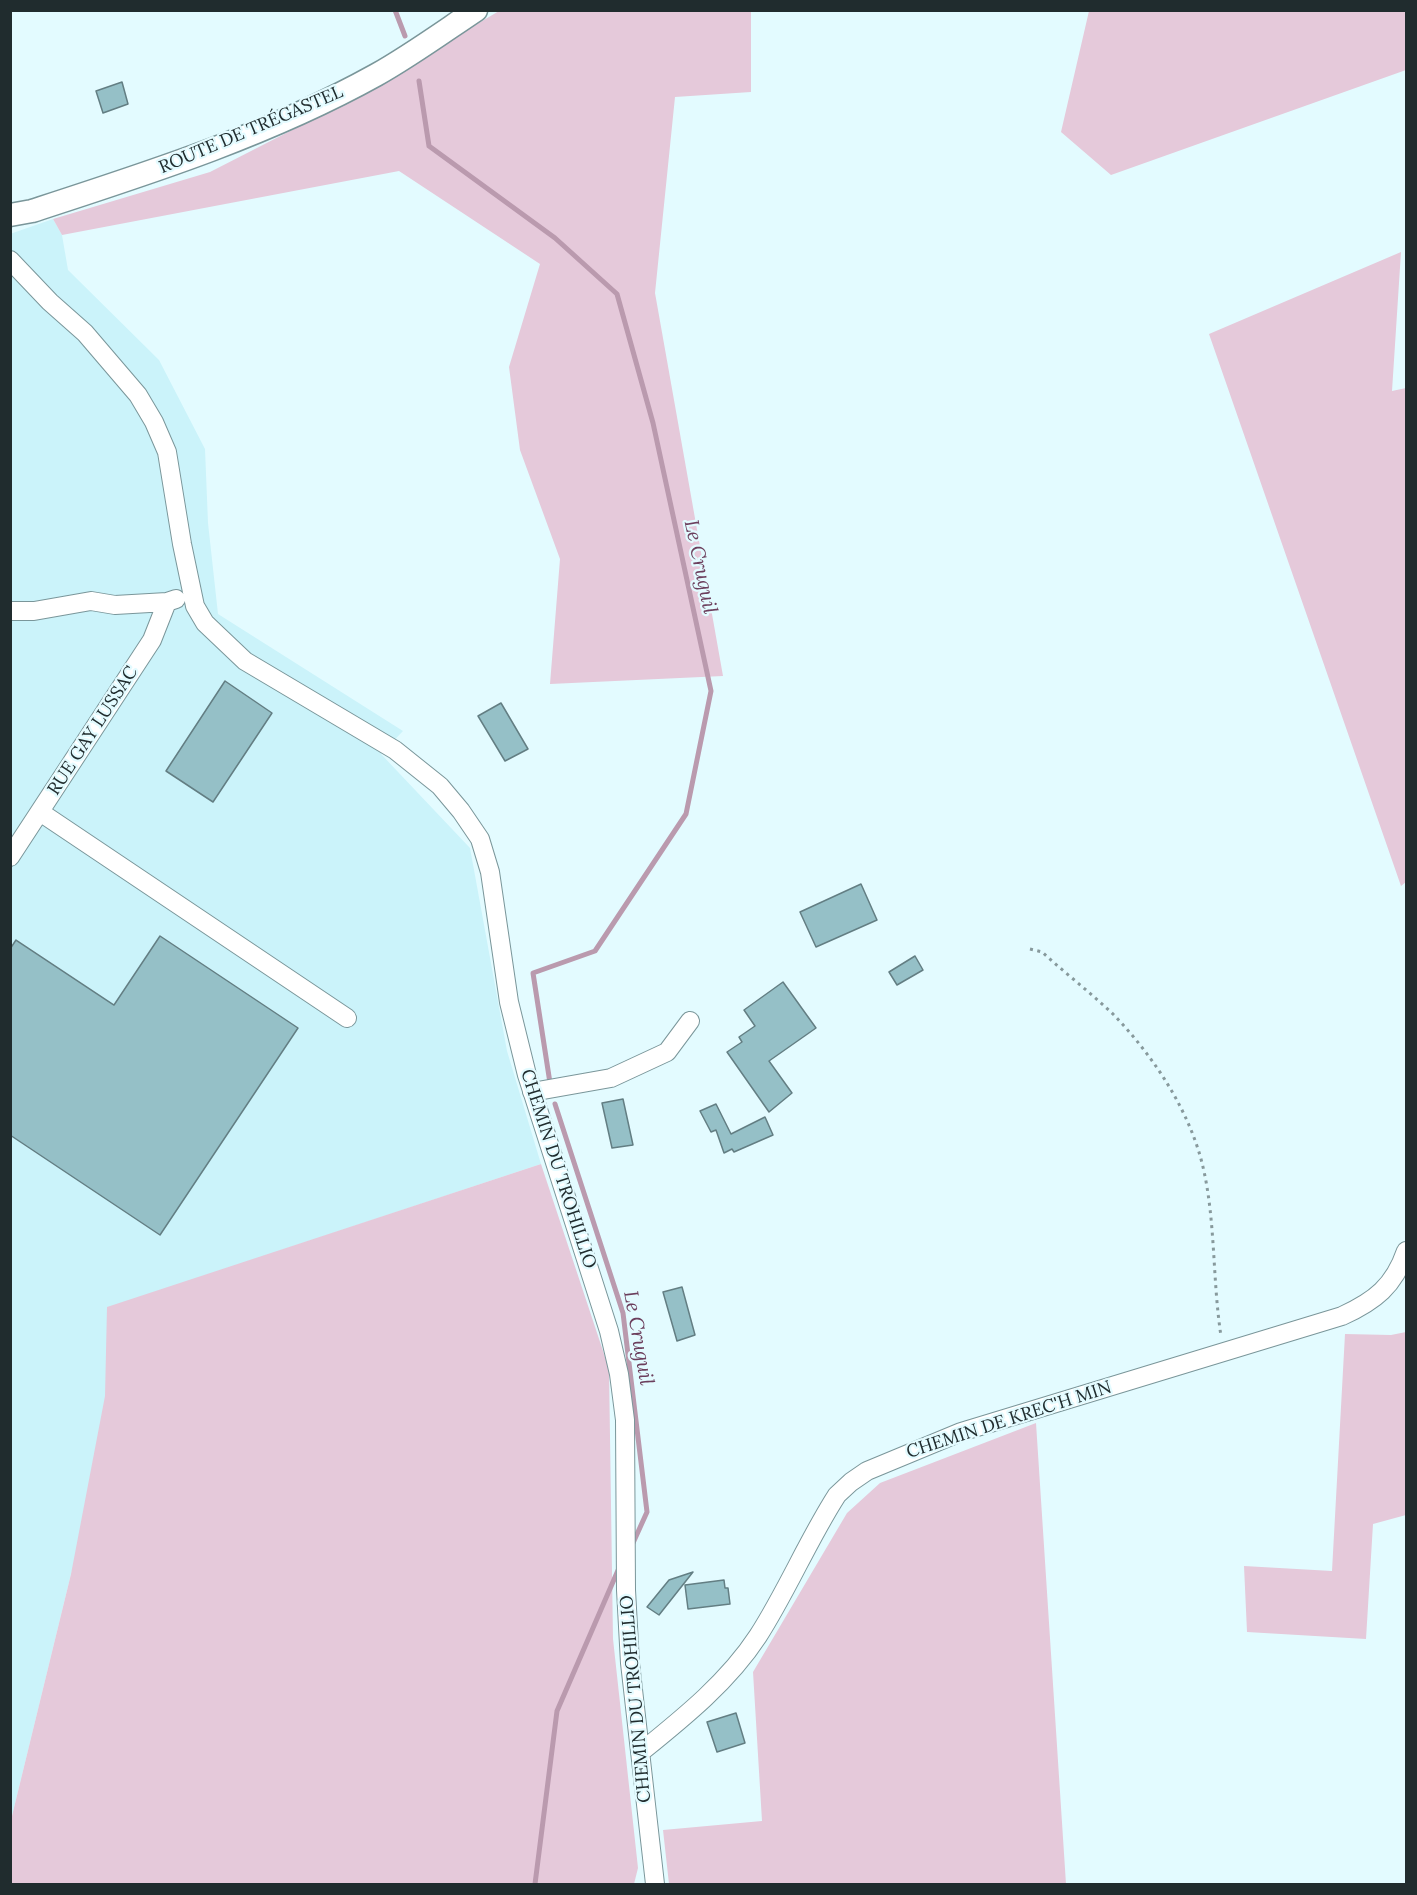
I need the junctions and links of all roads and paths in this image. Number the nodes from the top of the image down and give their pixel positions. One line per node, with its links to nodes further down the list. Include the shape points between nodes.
1 (476, 10): 2 (main road, ROUTE DE TRÉGASTEL, via 377,75 250,134 159,170)
2 (10, 215)
3 (10, 260): 4 (street, CHEMIN DU TROHILLIO, via 85,333 138,394 154,422 167,452)
4 (192, 593): 5 (street); 12 (street, CHEMIN DU TROHILLIO, via 205,623 245,661 394,750 440,786 471,824 490,872 509,1002)
5 (167, 602): 6 (street, via 115,605 91,601); 7 (street, RUE GAY LUSSAC, via 152,640)
6 (10, 611)
7 (40, 812): 8 (street, RUE GAY LUSSAC); 10 (street)
8 (10, 857)
9 (1030, 949): 14 (path, via 1042,952 1113,1015 1144,1050 1179,1106 1201,1159)
10 (347, 1018)
11 (690, 1021): 12 (street, via 667,1052 611,1078)
12 (532, 1092): 15 (street, CHEMIN DU TROHILLIO, via 609,1332 623,1397 626,1590)
13 (1407, 1251): 14 (street, CHEMIN DE KREC'H MIN, via 1394,1278 1366,1306)
14 (1223, 1352): 15 (street, CHEMIN DE KREC'H MIN, via 961,1432 884,1463 850,1482 825,1514 757,1637 705,1697)
15 (640, 1752): 16 (street, CHEMIN DU TROHILLIO)
16 (655, 1884)

